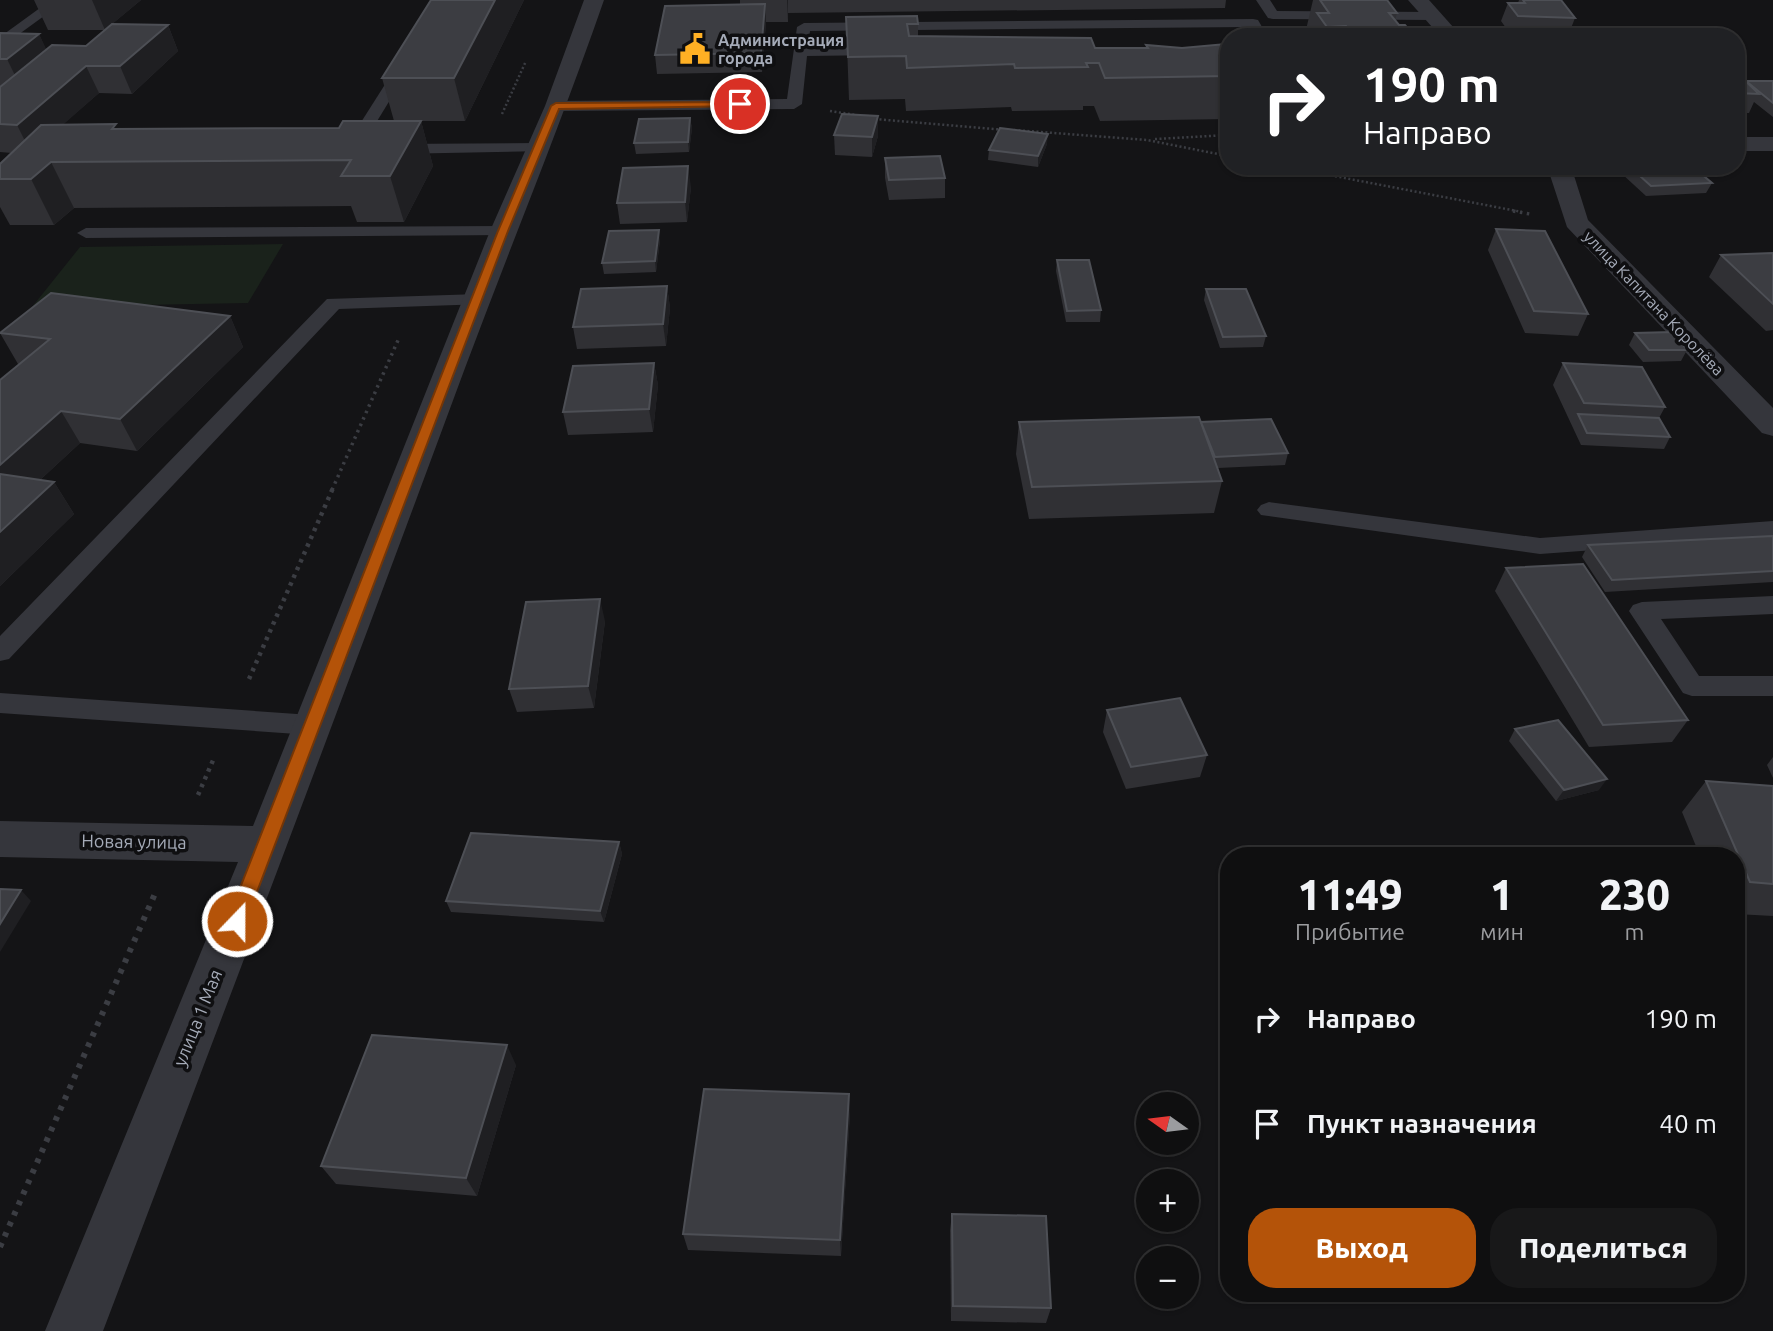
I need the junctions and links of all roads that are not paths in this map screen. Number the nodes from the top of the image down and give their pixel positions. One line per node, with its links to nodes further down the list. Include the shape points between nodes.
1 (59, 0): 10 (lane)
2 (594, 0): 14 (street, улица 1 Мая)
3 (1264, 0): 5 (lane)
4 (1418, 0): 6 (street)
5 (1273, 15): 6 (lane); 7 (lane)
6 (1433, 16): 9 (street)
7 (1253, 23): 8 (lane); 13 (lane, via 804,26)
8 (1256, 28)
9 (1444, 28)
10 (0, 44)
11 (413, 50): 18 (lane)
12 (893, 51): 13 (lane)
13 (801, 52): 14 (lane, via 794,104)
14 (556, 106): 17 (street, улица 1 Мая)
15 (1745, 144): 16 (street)
16 (1773, 144)
17 (539, 148): 18 (lane); 20 (street, улица 1 Мая)
18 (346, 149)
19 (1562, 175): 23 (street, улица Капитана Королёва, via 1576,222)
20 (503, 231): 21 (lane); 22 (street, улица 1 Мая)
21 (86, 233)
22 (479, 300): 27 (lane, via 334,303); 30 (street, улица 1 Мая)
23 (1773, 426)
24 (1269, 510): 25 (lane, via 1540,546)
25 (1773, 529)
26 (1773, 605): 28 (lane, via 1642,611 1692,686)
27 (0, 652)
28 (1773, 686)
29 (0, 703): 30 (lane)
30 (311, 725): 32 (street, улица 1 Мая)
31 (0, 839): 32 (street, Новая улица)
32 (267, 844): 33 (street, улица 1 Мая)
33 (74, 1331)

